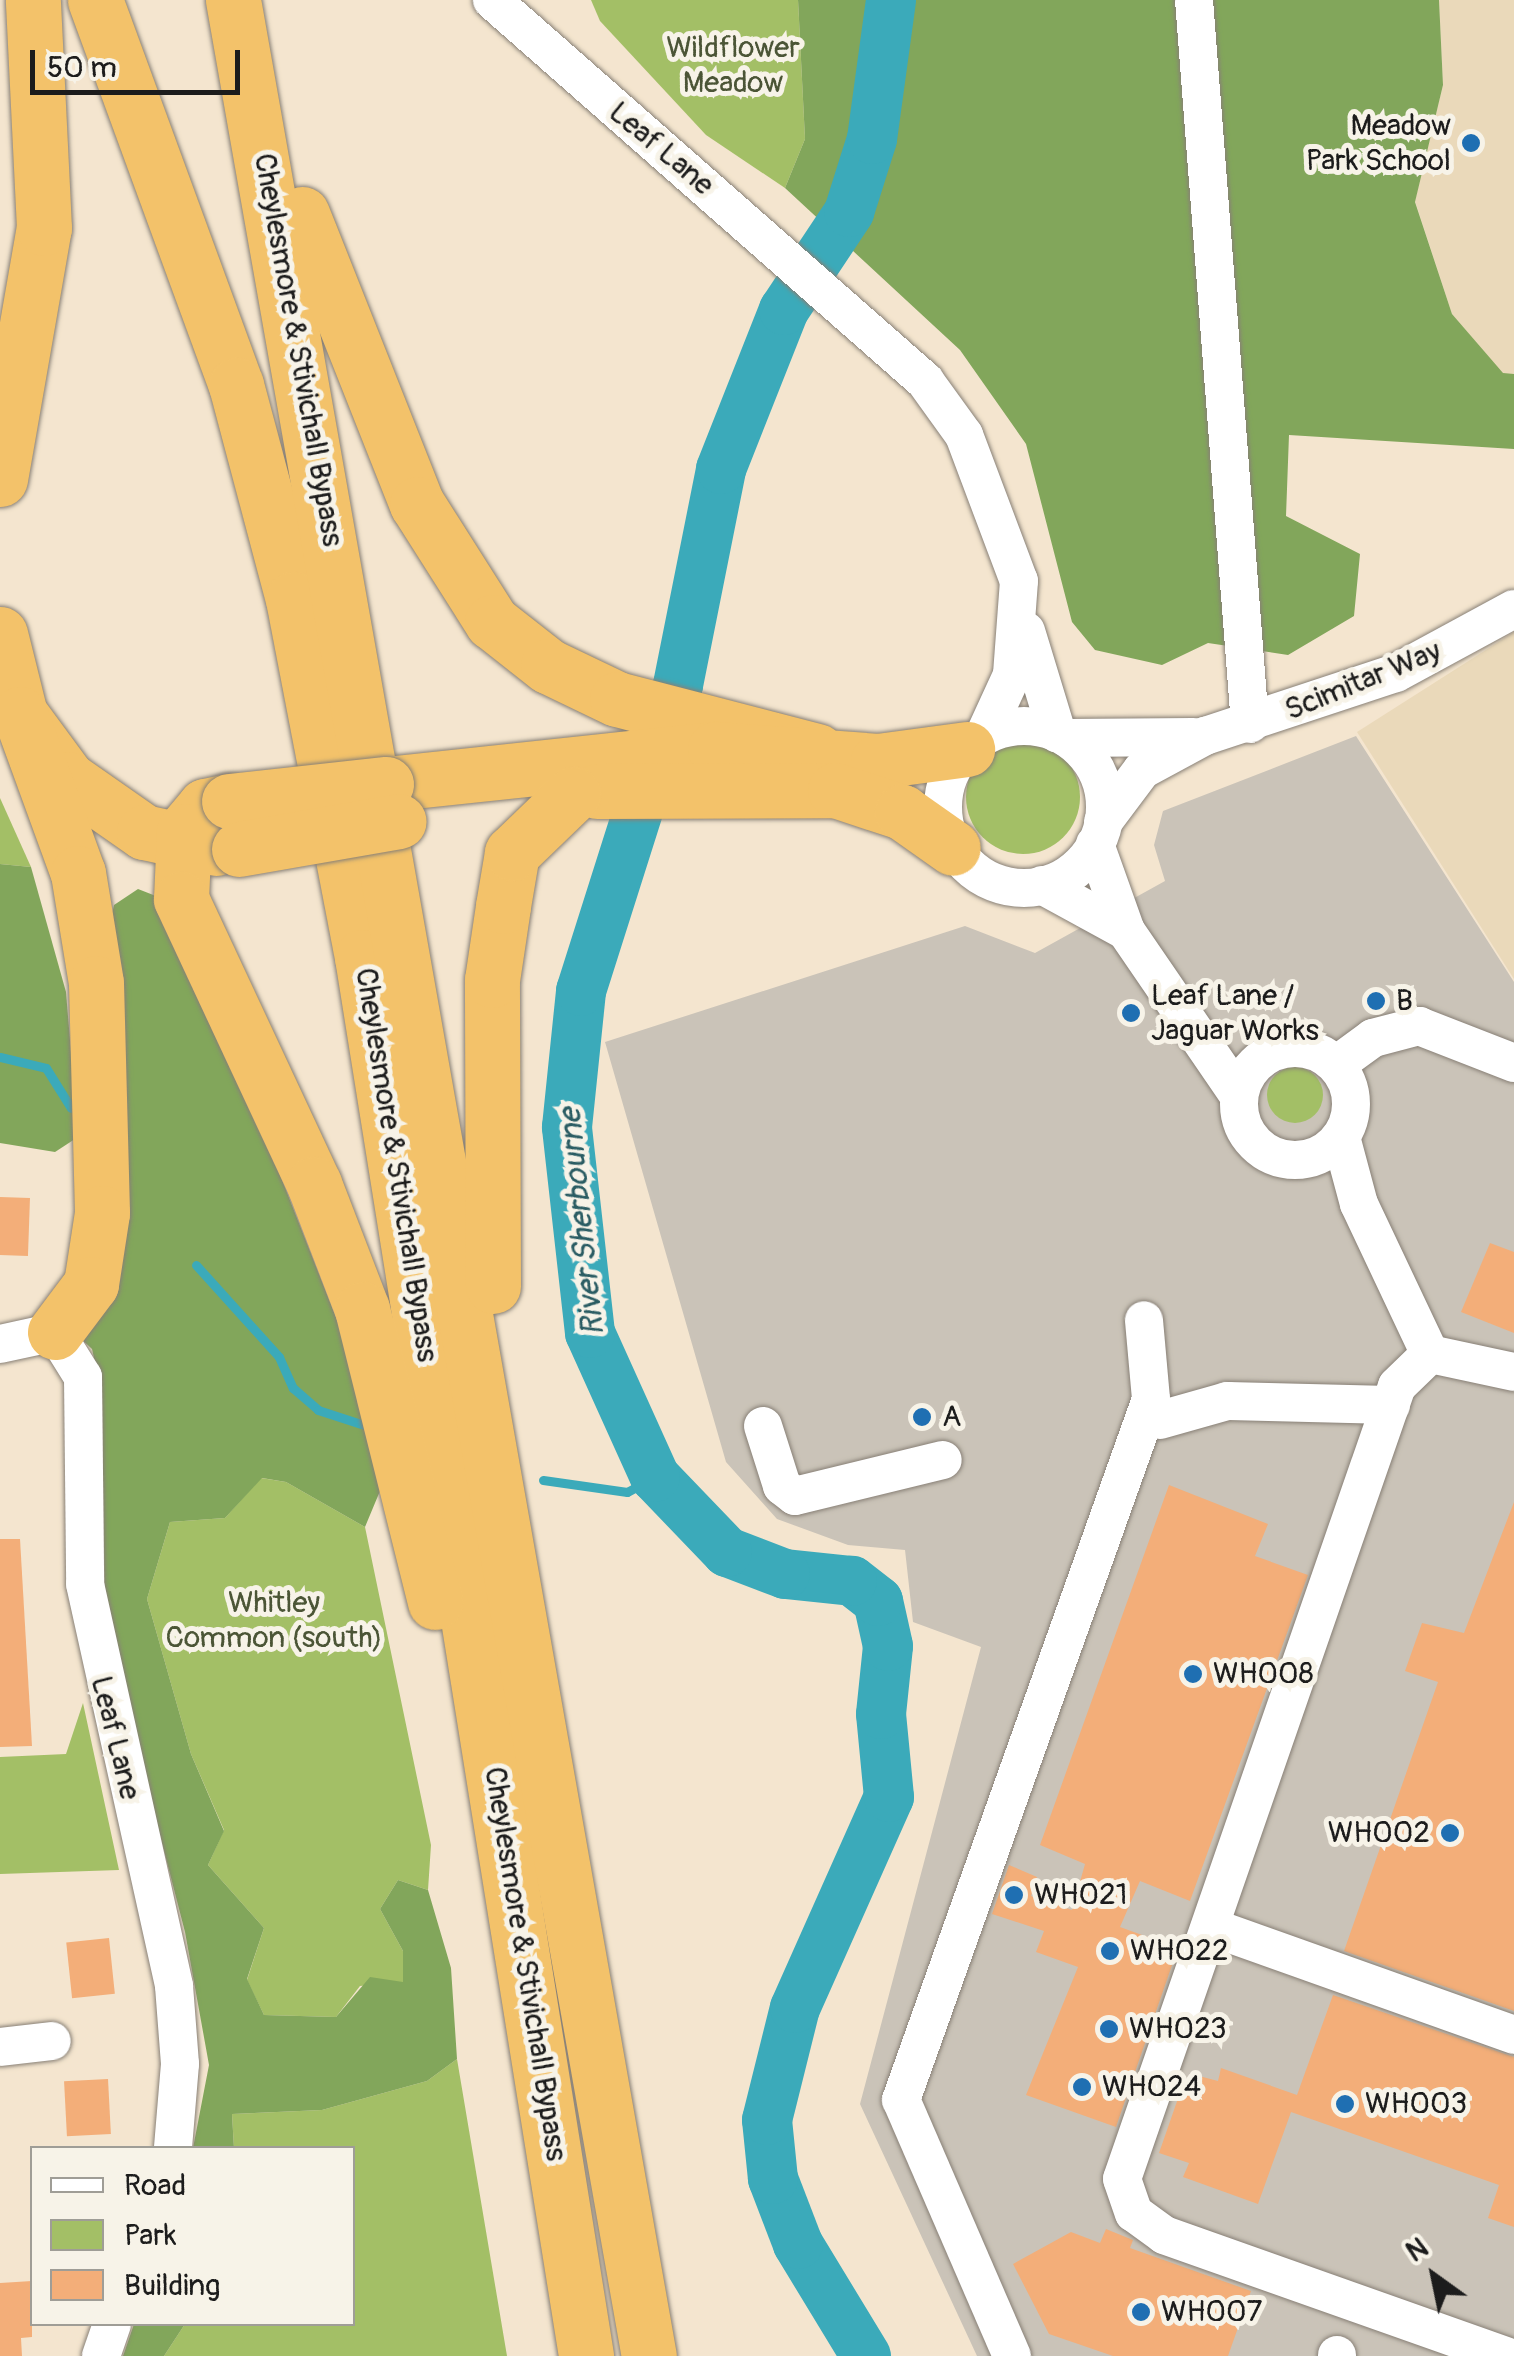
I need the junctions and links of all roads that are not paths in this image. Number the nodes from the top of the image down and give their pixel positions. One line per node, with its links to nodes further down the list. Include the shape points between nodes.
1 (23, 0): 7 (highway)
2 (33, 0): 7 (highway)
3 (95, 0): 43 (highway, Cheylesmore & Stivichall Bypass, via 236,385 293,599 362,956)
4 (492, 0): 9 (street, Leaf Lane, via 925,381 964,435 1000,514)
5 (1194, 0): 13 (street)
6 (238, 20): 17 (highway, via 372,396 450,564 512,641 630,702); 41 (highway, Cheylesmore & Stivichall Bypass)
7 (40, 68): 8 (highway, via 44,228)
8 (0, 479)
9 (1020, 604): 14 (street); 16 (street, via 1012,675)
10 (1514, 609): 13 (street, Scimitar Way, via 1396,672)
11 (0, 634): 12 (highway)
12 (20, 714): 20 (highway, via 92,801); 33 (highway, via 78,873 96,984 102,1213 91,1284)
13 (1250, 724): 15 (street, Scimitar Way)
14 (1062, 736): 15 (street); 16 (street, via 1021,726); 19 (street, via 1099,776)
15 (1206, 736): 19 (street, via 1142,770)
16 (975, 742): 17 (highway, via 895,760 817,751); 21 (street, via 944,793)
17 (715, 756): 18 (highway); 21 (highway, via 902,812)
18 (600, 780): 20 (highway, bridge, via 234,825); 41 (highway, via 512,853 492,980)
19 (1099, 833): 22 (street, via 1076,868); 23 (street)
20 (180, 842): 43 (highway, via 181,899 314,1184 362,1310)
21 (953, 848): 22 (street, via 990,880)
22 (1042, 885): 23 (street)
23 (1126, 931): 24 (street)
24 (1202, 1030): 25 (street); 28 (street)
25 (1268, 1054): 27 (street, via 1298,1047); 28 (street)
26 (1514, 1062): 27 (street, via 1420,1026 1372,1038)
27 (1336, 1064): 29 (street, via 1352,1101)
28 (1240, 1096): 30 (street, via 1243,1125 1258,1147)
29 (1341, 1137): 30 (street); 31 (street)
30 (1306, 1159): 31 (street)
31 (1359, 1204): 35 (street)
32 (1144, 1320): 52 (street, via 1152,1398 902,2100)
33 (55, 1332): 34 (street); 47 (street, Leaf Lane, via 83,1377 85,1584 98,1674 174,1986 180,2064)
34 (0, 1344)
35 (1430, 1354): 36 (street); 37 (street)
36 (1514, 1372)
37 (1391, 1405): 38 (street, via 1228,1402); 42 (street)
38 (1160, 1420)
39 (763, 1426): 40 (street, via 782,1486 795,1496)
40 (943, 1460)
41 (501, 1484): 51 (highway, Cheylesmore & Stivichall Bypass)
42 (1211, 1927): 44 (street); 53 (street, via 1123,2165 1134,2213 1164,2235)
43 (525, 1964): 50 (highway, Cheylesmore & Stivichall Bypass)
44 (1514, 2036)
45 (52, 2041): 46 (street)
46 (0, 2047)
47 (172, 2146)
48 (111, 2326): 49 (street)
49 (100, 2356)
50 (586, 2356)
51 (650, 2356)
52 (1012, 2356)
53 (1506, 2356)

